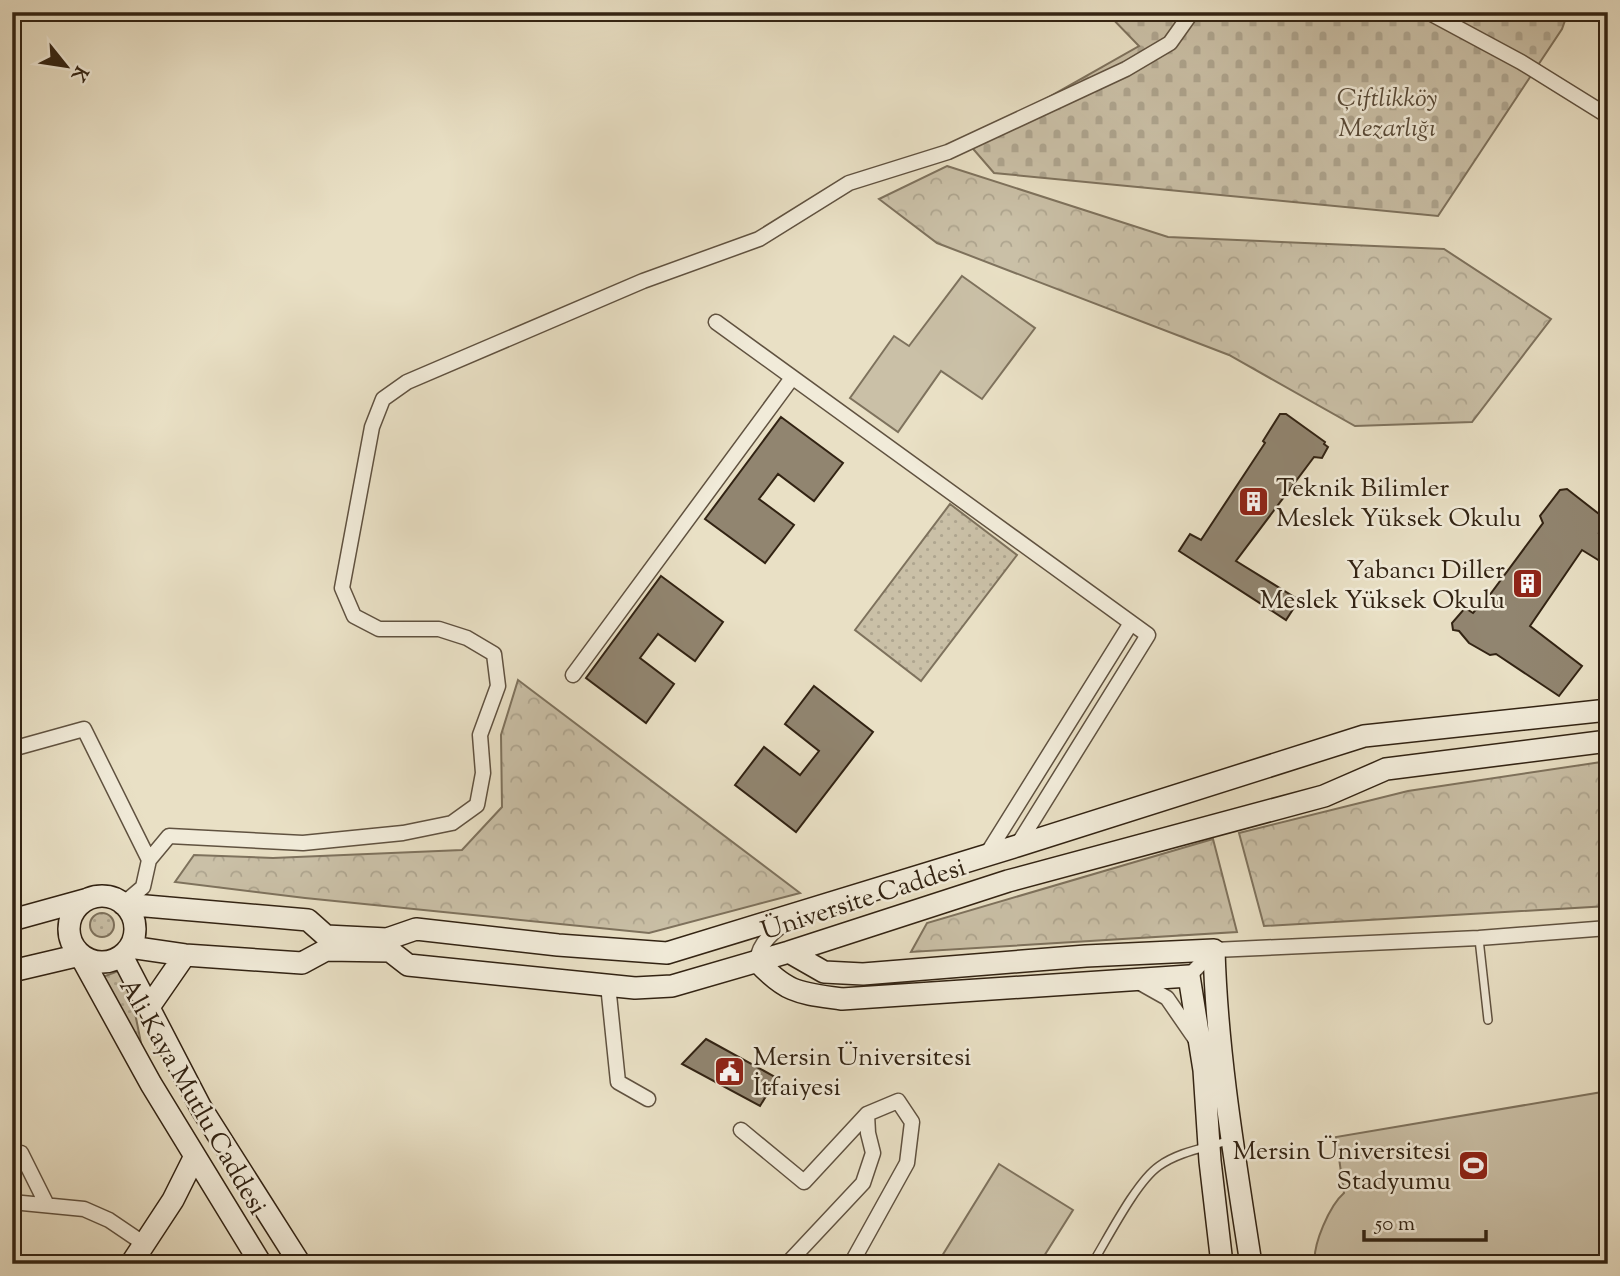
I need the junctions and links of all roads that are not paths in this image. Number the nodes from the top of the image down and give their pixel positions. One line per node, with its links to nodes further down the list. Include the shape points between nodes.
1 (1192, 12): 13 (street, via 1170,43 1126,69 948,152 849,183 759,239 643,281 407,382 383,399 372,427 342,589 354,616 379,629 439,629 495,654 498,687 480,735 483,773 477,805 452,823 391,835 303,843 169,836)
2 (1428, 12): 3 (street)
3 (1608, 116)
4 (716, 322): 5 (street)
5 (792, 377): 6 (street); 7 (street)
6 (1131, 623): 11 (street, via 1148,635); 12 (street)
7 (572, 675)
8 (1608, 710): 11 (main road, via 1364,736)
9 (1608, 741): 24 (main road, Üniversite Caddesi, via 1386,769 1324,796 1008,881)
10 (12, 749): 13 (street, via 84,730)
11 (1017, 846): 12 (main road)
12 (988, 854): 16 (main road)
13 (149, 860): 15 (street, via 143,887)
14 (90, 898): 15 (main road, via 107,896); 17 (main road); 25 (main road, via 80,904 69,924 69,935)
15 (123, 904): 19 (main road, via 308,920 326,936 387,939 416,929 667,953); 23 (main road, via 134,919 134,938)
16 (800, 913): 19 (main road); 21 (street)
17 (12, 920)
18 (1608, 928): 20 (street)
19 (731, 934): 21 (street)
20 (1479, 938): 22 (street); 33 (lane)
21 (766, 940): 24 (street); 27 (street)
22 (1214, 950): 24 (main road, via 863,974 824,972); 29 (street); 38 (main road)
23 (126, 951): 25 (main road, via 101,963); 26 (main road, Üniversite Caddesi); 32 (main road, Ali Kaya Mutlu Caddesi)
24 (789, 952): 27 (main road, Üniversite Caddesi)
25 (80, 955): 28 (main road); 41 (main road, Ali Kaya Mutlu Caddesi)
26 (185, 955): 31 (main road, Üniversite Caddesi, via 302,964 326,950 390,951 408,965); 32 (main road)
27 (757, 961): 30 (main road, via 799,993 842,999); 31 (main road, Üniversite Caddesi, via 672,986)
28 (12, 971)
29 (1189, 976): 30 (main road); 34 (main road)
30 (1134, 979): 34 (street, via 1167,998)
31 (608, 985): 35 (street, via 618,1082)
32 (149, 1007): 49 (main road, Ali Kaya Mutlu Caddesi, via 201,1108)
33 (1488, 1020)
34 (1200, 1046): 39 (main road)
35 (648, 1099)
36 (867, 1115): 37 (street, via 804,1182); 50 (street, via 873,1153 863,1184); 51 (street, via 898,1101 912,1122 906,1163)
37 (741, 1129)
38 (1233, 1139): 39 (lane); 54 (main road)
39 (1209, 1147): 52 (lane, via 1158,1166 1132,1196); 53 (main road)
40 (21, 1153): 45 (street)
41 (195, 1156): 42 (main road, Ali Kaya Mutlu Caddesi); 43 (main road)
42 (213, 1184): 43 (main road); 48 (main road, Ali Kaya Mutlu Caddesi)
43 (173, 1199): 46 (main road)
44 (12, 1202): 45 (street)
45 (47, 1205): 46 (street, via 85,1209)
46 (143, 1243): 47 (main road)
47 (131, 1264)
48 (261, 1264)
49 (300, 1264)
50 (787, 1264)
51 (851, 1264)
52 (1092, 1264)
53 (1222, 1264)
54 (1251, 1264)

